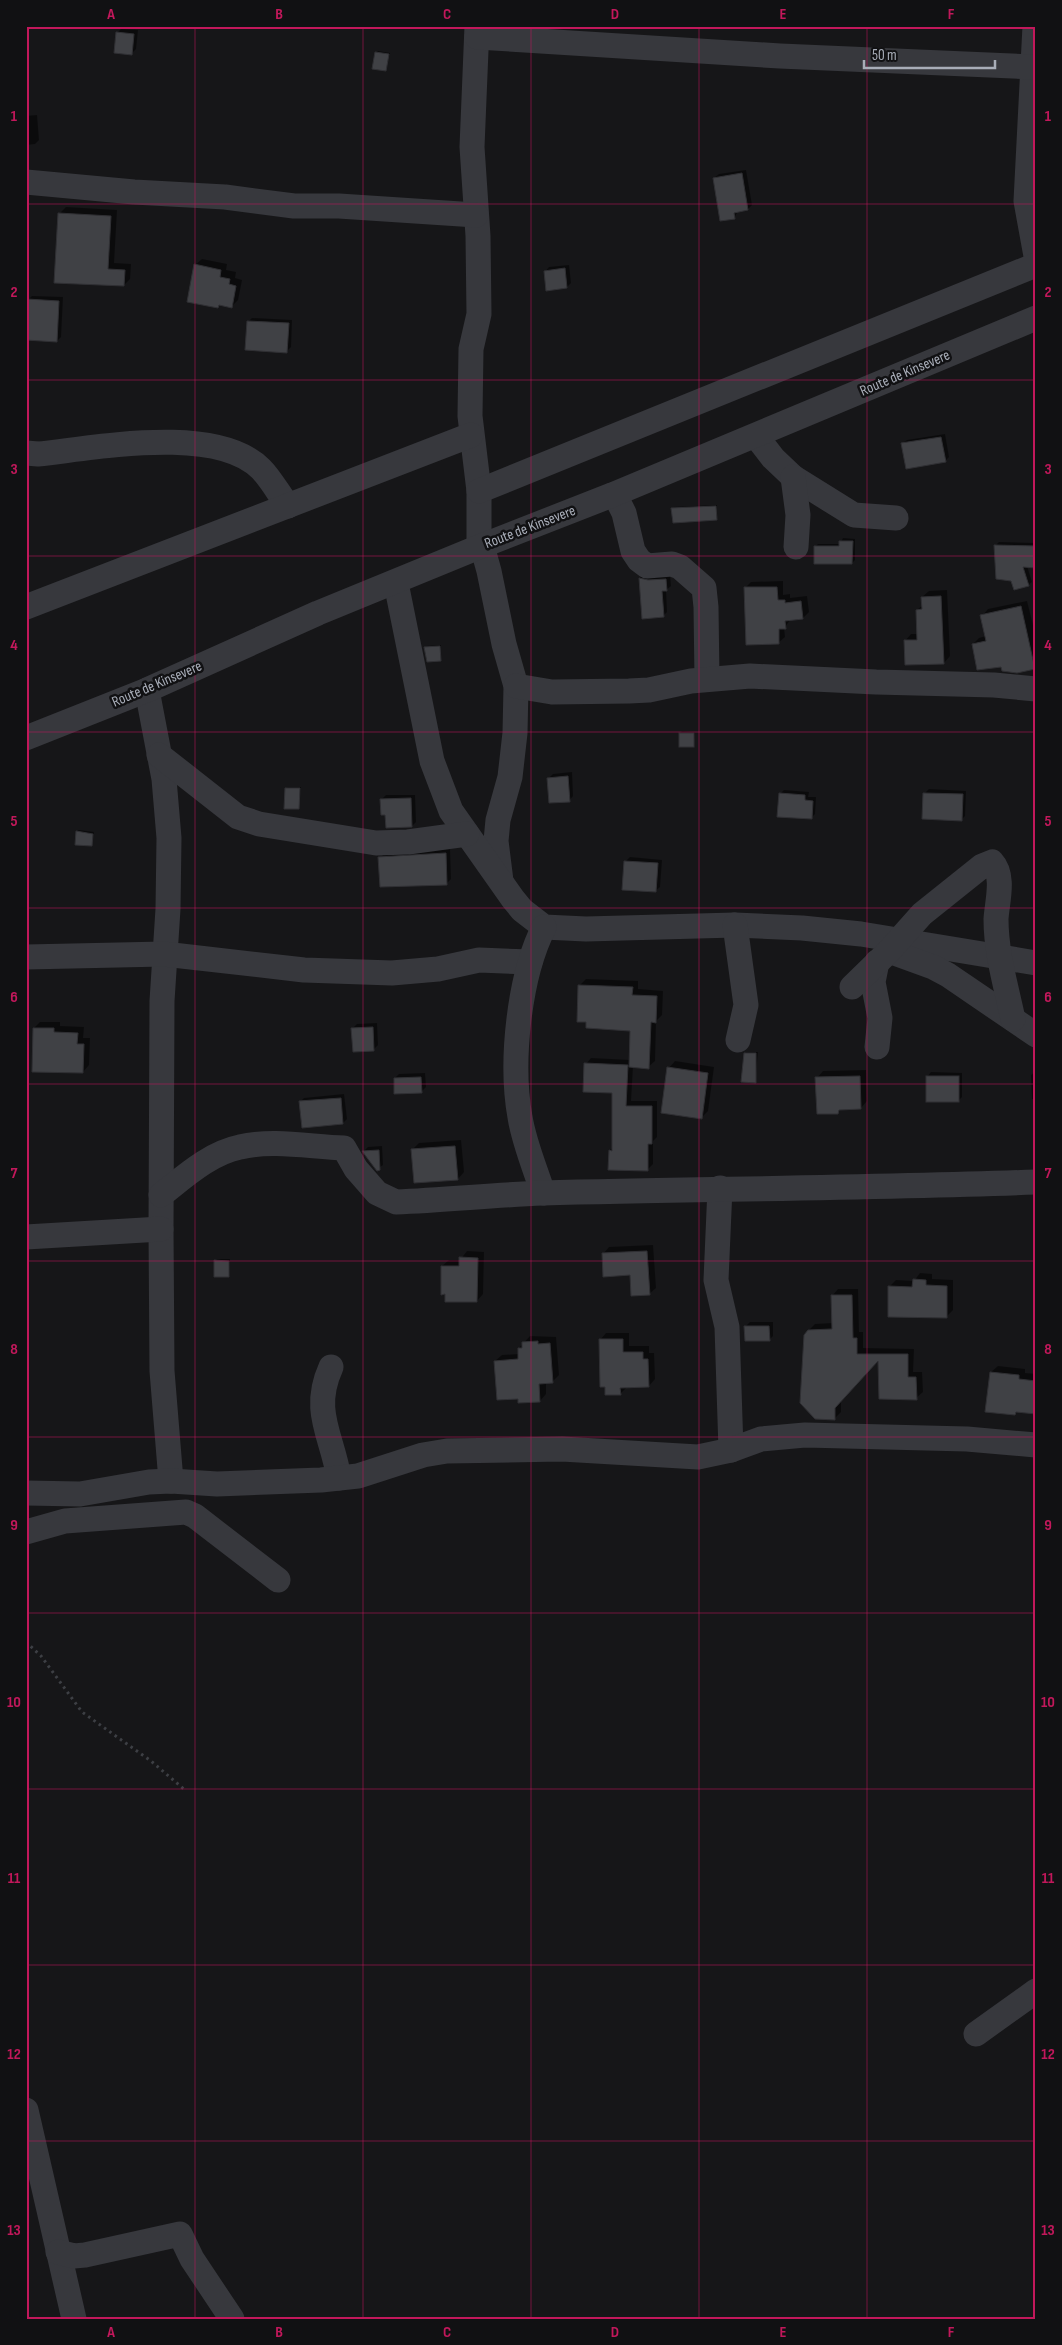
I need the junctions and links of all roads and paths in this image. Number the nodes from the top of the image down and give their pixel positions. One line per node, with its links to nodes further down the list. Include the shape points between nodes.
1 (1035, 26): 3 (street)
2 (477, 32): 3 (street, via 780,56); 5 (street, via 472,147)
3 (1033, 67): 6 (street, via 1026,201)
4 (26, 182): 5 (street, via 225,197 294,206)
5 (476, 215): 9 (street, via 479,314 471,349)
6 (1036, 256)
7 (1036, 265): 13 (street)
8 (1036, 318): 10 (street, Route de Kinsevere)
9 (471, 436): 13 (street); 15 (street)
10 (756, 436): 12 (street); 14 (street, Route de Kinsevere)
11 (26, 453): 15 (street, via 172,442 227,448 260,468)
12 (793, 477): 16 (street, via 854,515); 18 (street, via 798,515)
13 (478, 491): 17 (street)
14 (612, 495): 17 (street, Route de Kinsevere); 21 (street, via 624,513 633,551 639,560 648,566 672,564 680,567 704,588)
15 (288, 506): 20 (street)
16 (896, 518)
17 (479, 547): 19 (street, Route de Kinsevere); 22 (street, via 489,571)
18 (796, 547)
19 (396, 583): 24 (street, Route de Kinsevere, via 318,613); 27 (street, via 432,761 451,811)
20 (26, 607)
21 (707, 679): 22 (street, via 629,691 552,692); 23 (street, via 774,676)
22 (516, 686): 28 (street, via 510,777 498,820 496,841)
23 (1036, 688)
24 (147, 690): 25 (street, Route de Kinsevere); 26 (street)
25 (26, 738)
26 (159, 755): 27 (street, via 238,817 259,824 376,843); 32 (street, via 169,838)
27 (467, 834): 28 (street)
28 (501, 884): 30 (street, via 522,910)
29 (735, 925): 30 (street); 31 (street, via 802,928); 40 (street, via 746,1005)
30 (544, 927): 35 (street)
31 (889, 951): 34 (street); 34 (street, via 933,904 982,866 992,862 999,876 996,919); 37 (street); 38 (street, via 933,967); 41 (street, via 873,982 880,1018)
32 (164, 954): 33 (street); 35 (street, via 304,970 392,973 438,969 479,960); 45 (street)
33 (26, 957)
34 (999, 957): 36 (street); 38 (street)
35 (530, 962): 44 (street, via 520,1006 517,1085 519,1115)
36 (1036, 962)
37 (852, 987)
38 (1013, 1019): 39 (street)
39 (1036, 1035)
40 (738, 1040)
41 (877, 1047)
42 (1036, 1182): 43 (street)
43 (720, 1188): 44 (street); 50 (street, via 716,1280 727,1327)
44 (543, 1193): 45 (street, via 396,1202 377,1193 356,1169 344,1148 258,1144 224,1152)
45 (161, 1195): 46 (street)
46 (161, 1230): 47 (street); 52 (street, via 162,1371)
47 (26, 1237)
48 (331, 1367): 51 (street, via 324,1381 321,1412)
49 (1036, 1445): 50 (street, via 967,1439 805,1435 761,1439)
50 (731, 1450): 51 (street, via 698,1457 562,1449 447,1451)
51 (339, 1478): 52 (street, via 236,1484)
52 (171, 1481): 53 (street, via 80,1494)
53 (26, 1493)
54 (26, 1532): 55 (street, via 65,1521 186,1512)
55 (278, 1580)
56 (26, 1642): 57 (path, via 41,1656 82,1712 151,1761)
57 (185, 1790)
58 (1036, 1991): 59 (street)
59 (976, 2034)
60 (26, 2110): 61 (street)
61 (58, 2252): 62 (street); 63 (street, via 85,2255 180,2234 192,2259)
62 (74, 2319)
63 (232, 2319)

